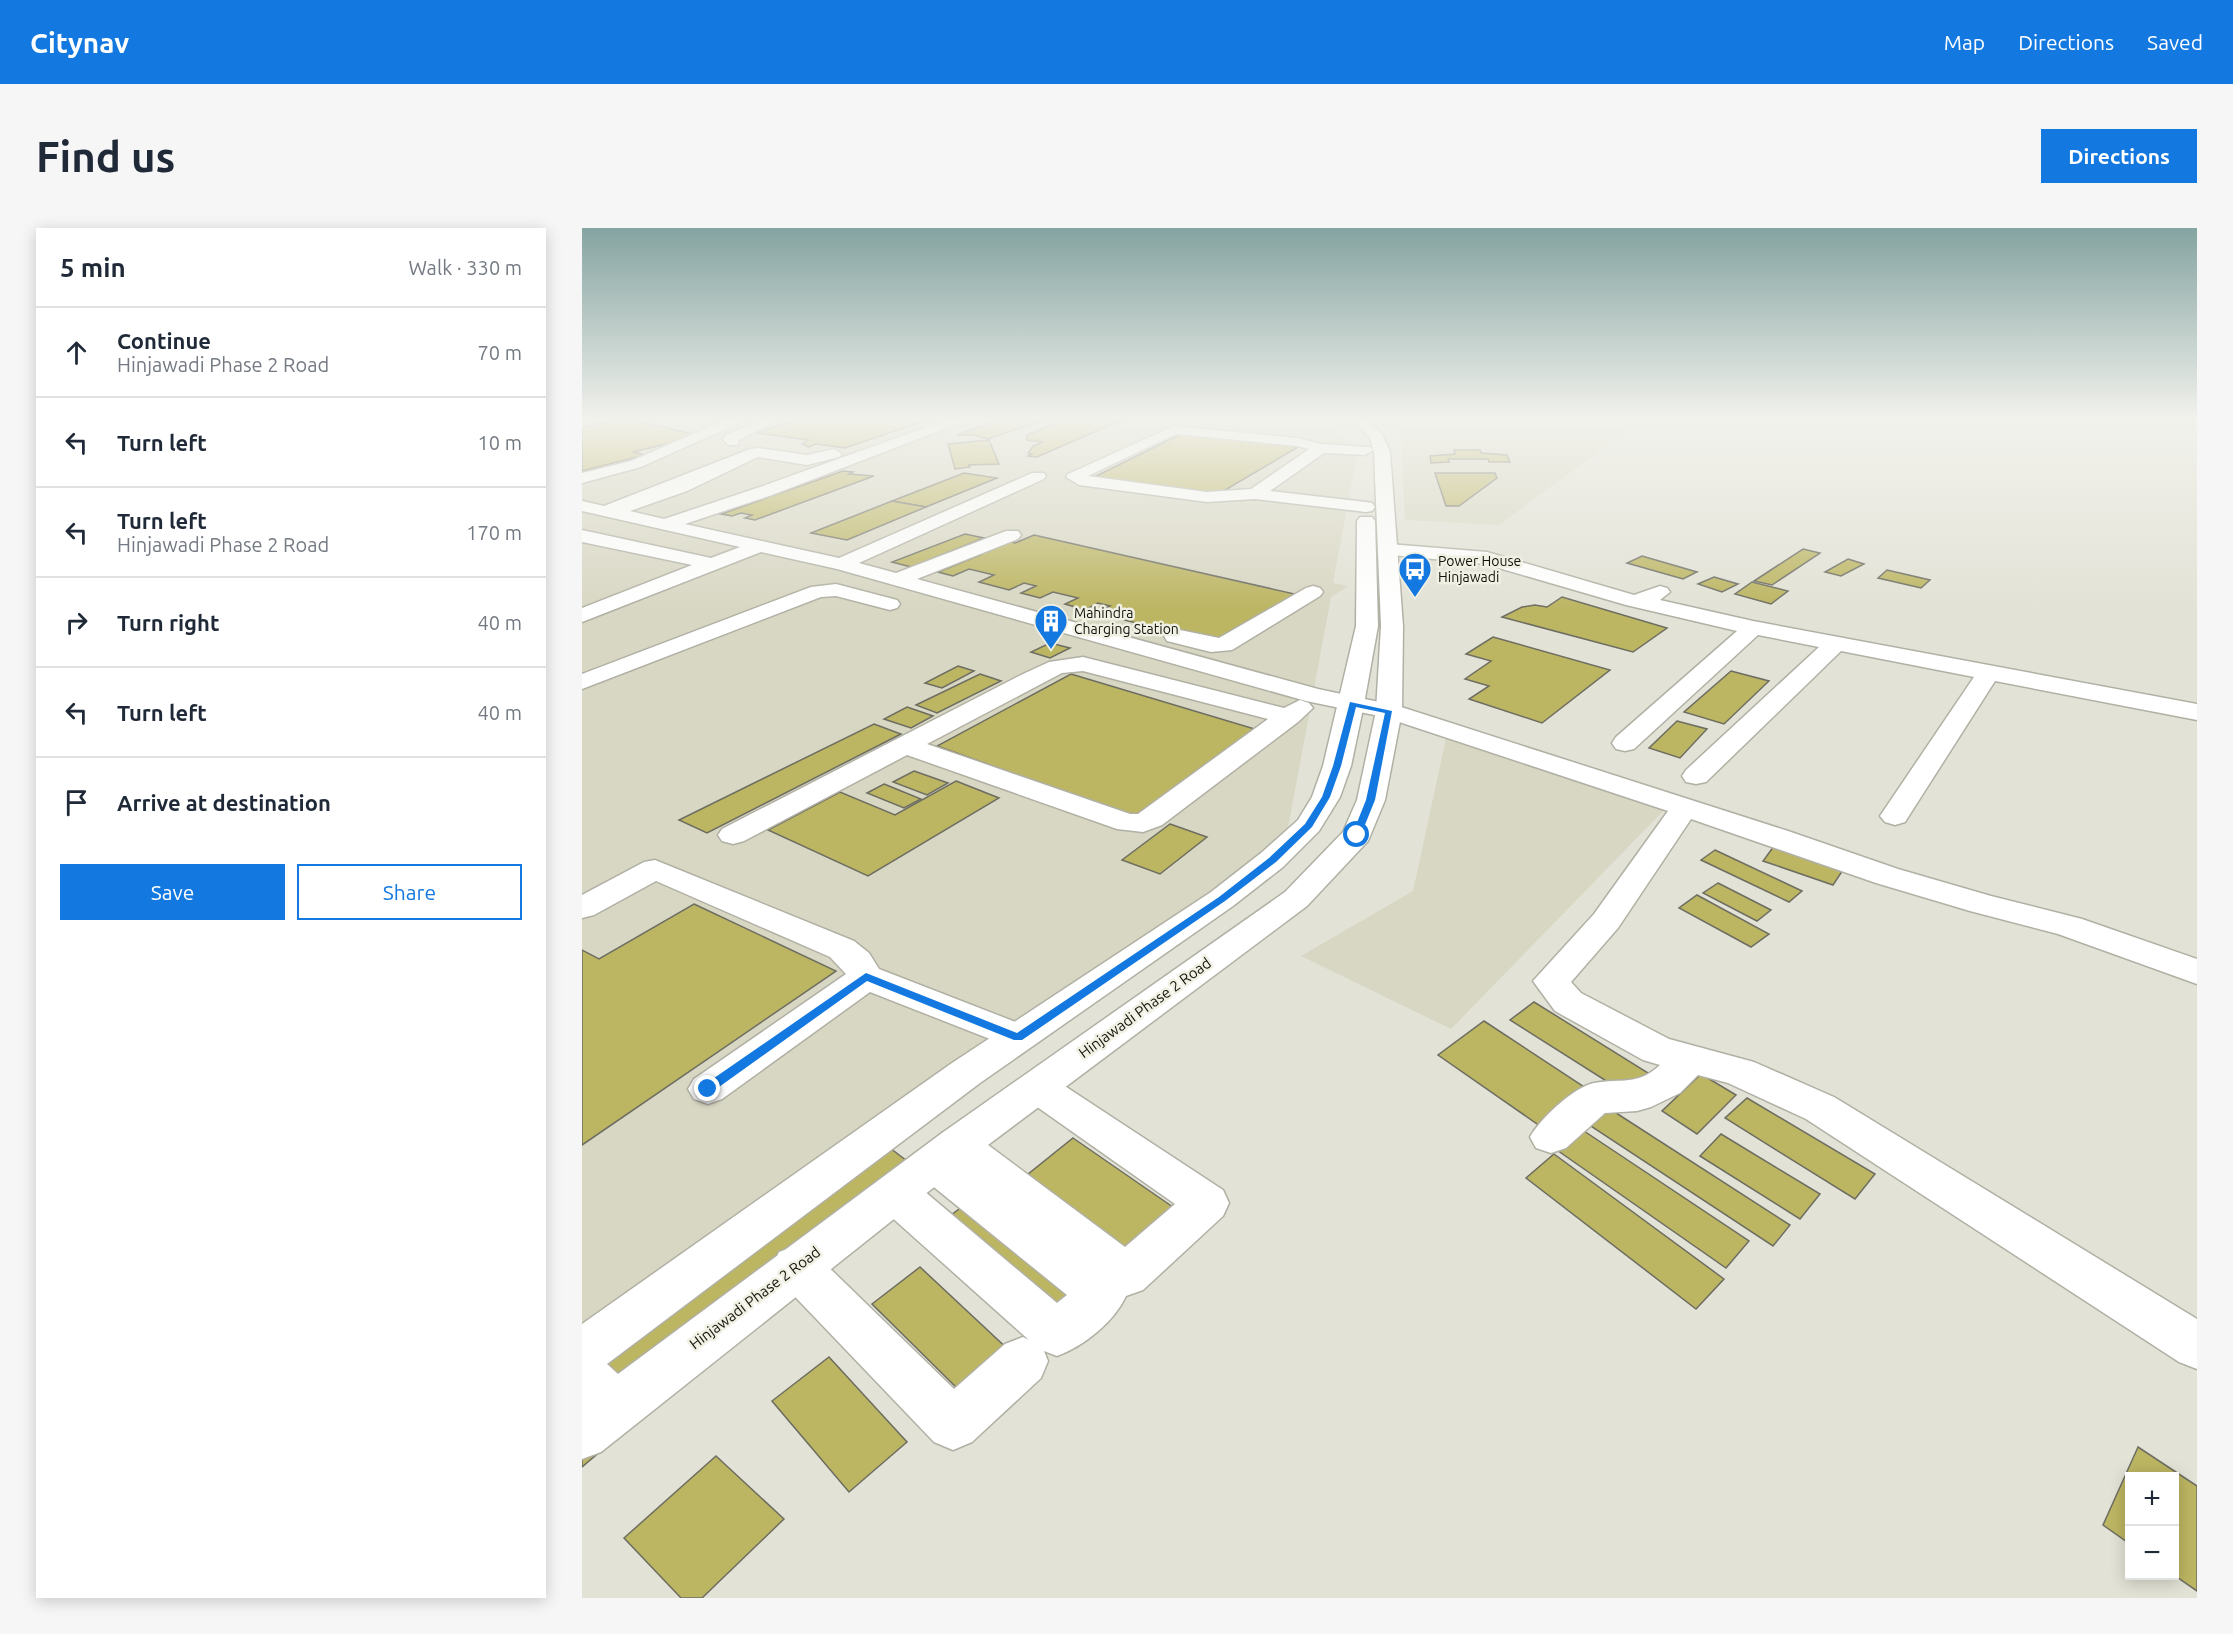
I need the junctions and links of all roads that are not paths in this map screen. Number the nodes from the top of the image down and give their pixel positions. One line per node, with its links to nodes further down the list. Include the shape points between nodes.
1 (667, 482): 10 (main road, via 614,507)
2 (791, 482): 11 (main road)
3 (1025, 482): 18 (main road)
4 (1094, 482): 8 (main road, via 1208,497)
5 (1272, 482): 8 (main road)
6 (1366, 482): 9 (main road)
7 (1375, 482): 15 (main road, Hinjawadi Phase 2 Road)
8 (1255, 494): 9 (main road)
9 (1366, 507): 38 (main road, via 1367,626)
10 (593, 511): 11 (main road)
11 (665, 524): 14 (main road)
12 (1012, 535): 21 (main road)
13 (582, 536): 17 (main road)
14 (761, 546): 17 (main road); 18 (main road)
15 (1389, 549): 20 (main road, via 1487,558); 39 (main road, Hinjawadi Phase 2 Road)
16 (1573, 563): 20 (main road)
17 (712, 564): 28 (main road)
18 (841, 564): 21 (main road, via 898,579)
19 (1593, 569): 24 (main road, via 1646,586)
20 (1539, 572): 24 (main road)
21 (924, 579): 23 (main road); 25 (main road); 26 (main road)
22 (1313, 592): 31 (main road, via 1224,645)
23 (1013, 595): 26 (main road); 27 (main road)
24 (1653, 595): 32 (main road)
25 (890, 604): 29 (main road); 36 (main road, via 836,590 818,591)
26 (989, 606): 30 (main road)
27 (1061, 607): 30 (main road); 31 (main road)
28 (582, 616)
29 (864, 616)
30 (1038, 619): 33 (main road)
31 (1126, 624): 33 (main road)
32 (1753, 628): 34 (main road); 42 (main road)
33 (1104, 638): 37 (main road)
34 (1836, 644): 35 (main road); 44 (main road)
35 (1988, 673): 40 (main road); 46 (main road)
36 (582, 682)
37 (1315, 696): 38 (main road); 41 (main road)
38 (1353, 704): 39 (main road); 51 (main road, via 1326,797 1309,825 1222,899)
39 (1389, 711): 45 (main road); 53 (main road, Hinjawadi Phase 2 Road, via 1371,800 1357,835 1330,866 1296,898)
40 (2197, 712)
41 (1288, 717): 43 (main road, via 1076,663 1031,679); 43 (main road, via 1143,823 1127,823)
42 (1625, 743)
43 (905, 745): 47 (main road)
44 (1696, 776)
45 (1684, 808): 49 (main road, via 1887,876 2070,926); 52 (main road, via 1574,961 1551,981 1568,1002 1657,1050)
46 (1895, 816)
47 (733, 835)
48 (582, 908): 50 (main road, via 655,869 842,949 857,961)
49 (2197, 972)
50 (866, 976): 51 (main road); 54 (main road)
51 (1018, 1038): 62 (main road)
52 (1690, 1059): 55 (main road, via 1666,1083 1637,1096 1595,1098); 61 (main road, via 1740,1072 1820,1108)
53 (1037, 1087): 56 (main road, Hinjawadi Phase 2 Road); 56 (main road, via 1207,1203 1126,1275)
54 (708, 1089)
55 (1551, 1137)
56 (945, 1154): 57 (main road, Hinjawadi Phase 2 Road); 58 (main road)
57 (895, 1193): 59 (main road); 60 (main road, Hinjawadi Phase 2 Road)
58 (970, 1193): 59 (main road); 59 (main road, via 1102,1295 1057,1333)
59 (931, 1225)
60 (796, 1266): 63 (main road, via 953,1424); 64 (main road, Hinjawadi Phase 2 Road)
61 (2197, 1346)
62 (582, 1353)
63 (1023, 1360)
64 (593, 1405)

